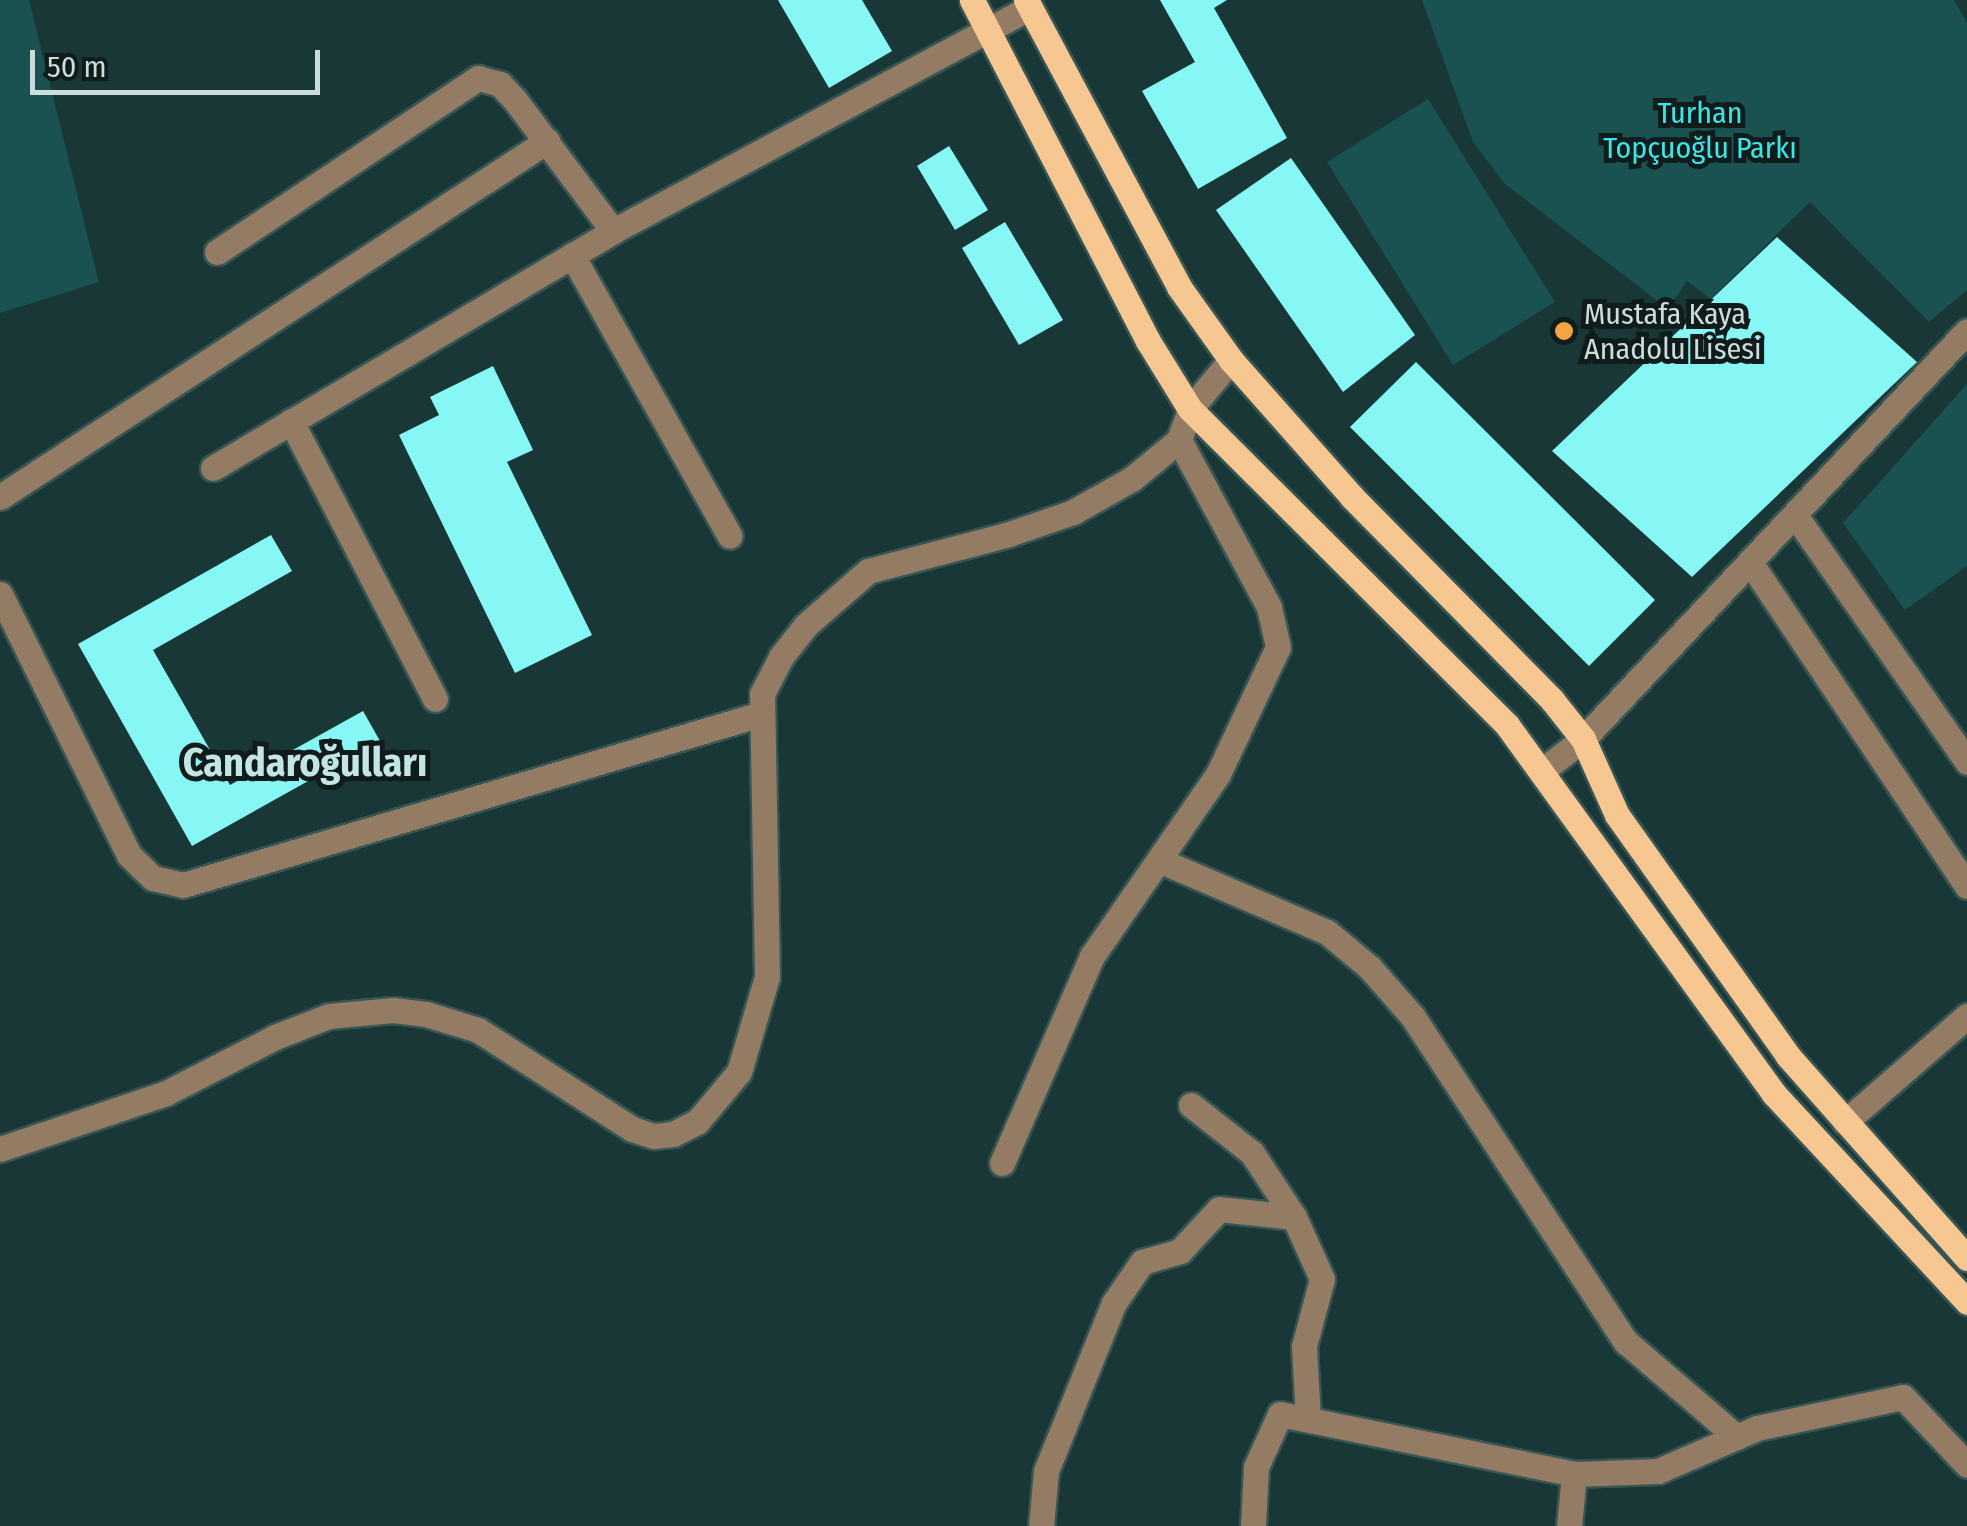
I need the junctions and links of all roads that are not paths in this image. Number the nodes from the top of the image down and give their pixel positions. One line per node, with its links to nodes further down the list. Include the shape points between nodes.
1 (972, 0): 3 (main road)
2 (1028, 4): 3 (street); 9 (main road, via 1180,287)
3 (986, 28): 5 (street); 10 (main road, via 1148,342)
4 (547, 141): 5 (street); 6 (street, via 500,84 478,78); 14 (street)
5 (612, 231): 7 (street)
6 (217, 252)
7 (572, 255): 11 (street); 16 (street)
8 (1967, 330): 15 (street)
9 (1231, 360): 10 (street); 21 (main road)
10 (1190, 409): 12 (street); 23 (main road, via 1507,724)
11 (291, 421): 13 (street); 19 (street)
12 (1180, 440): 20 (street, via 1133,478 1073,512 868,571 789,647 762,694); 24 (street, via 1269,606 1278,647 1218,774)
13 (213, 468)
14 (0, 497)
15 (1794, 515): 17 (street); 22 (street)
16 (730, 536)
17 (1750, 562): 21 (street); 25 (street)
18 (0, 594): 20 (street, via 129,855 153,878 183,885)
19 (436, 699)
20 (762, 714): 29 (street, via 767,976 738,1072 697,1122 673,1134 632,1129 478,1030 393,1010 329,1016 166,1093)
21 (1582, 738): 23 (street); 28 (main road, via 1617,815 1788,1056)
22 (1967, 762)
23 (1543, 770): 33 (main road, via 1774,1094)
24 (1161, 861): 30 (street, via 1092,956); 35 (street, via 1327,932 1370,968 1413,1017 1626,1342)
25 (1967, 886)
26 (1967, 1016): 28 (street)
27 (1191, 1105): 31 (street, via 1252,1153)
28 (1844, 1122): 32 (main road)
29 (0, 1149)
30 (1002, 1163)
31 (1294, 1217): 34 (street, via 1322,1279 1304,1346); 38 (street, via 1219,1209 1180,1251 1142,1262 1114,1302 1046,1471)
32 (1967, 1258)
33 (1967, 1302)
34 (1308, 1420): 37 (street); 39 (street, via 1280,1414 1256,1466)
35 (1737, 1437): 36 (street, via 1903,1397); 37 (street, via 1658,1471)
36 (1967, 1466)
37 (1574, 1474): 40 (street)
38 (1041, 1526)
39 (1253, 1526)
40 (1569, 1526)

